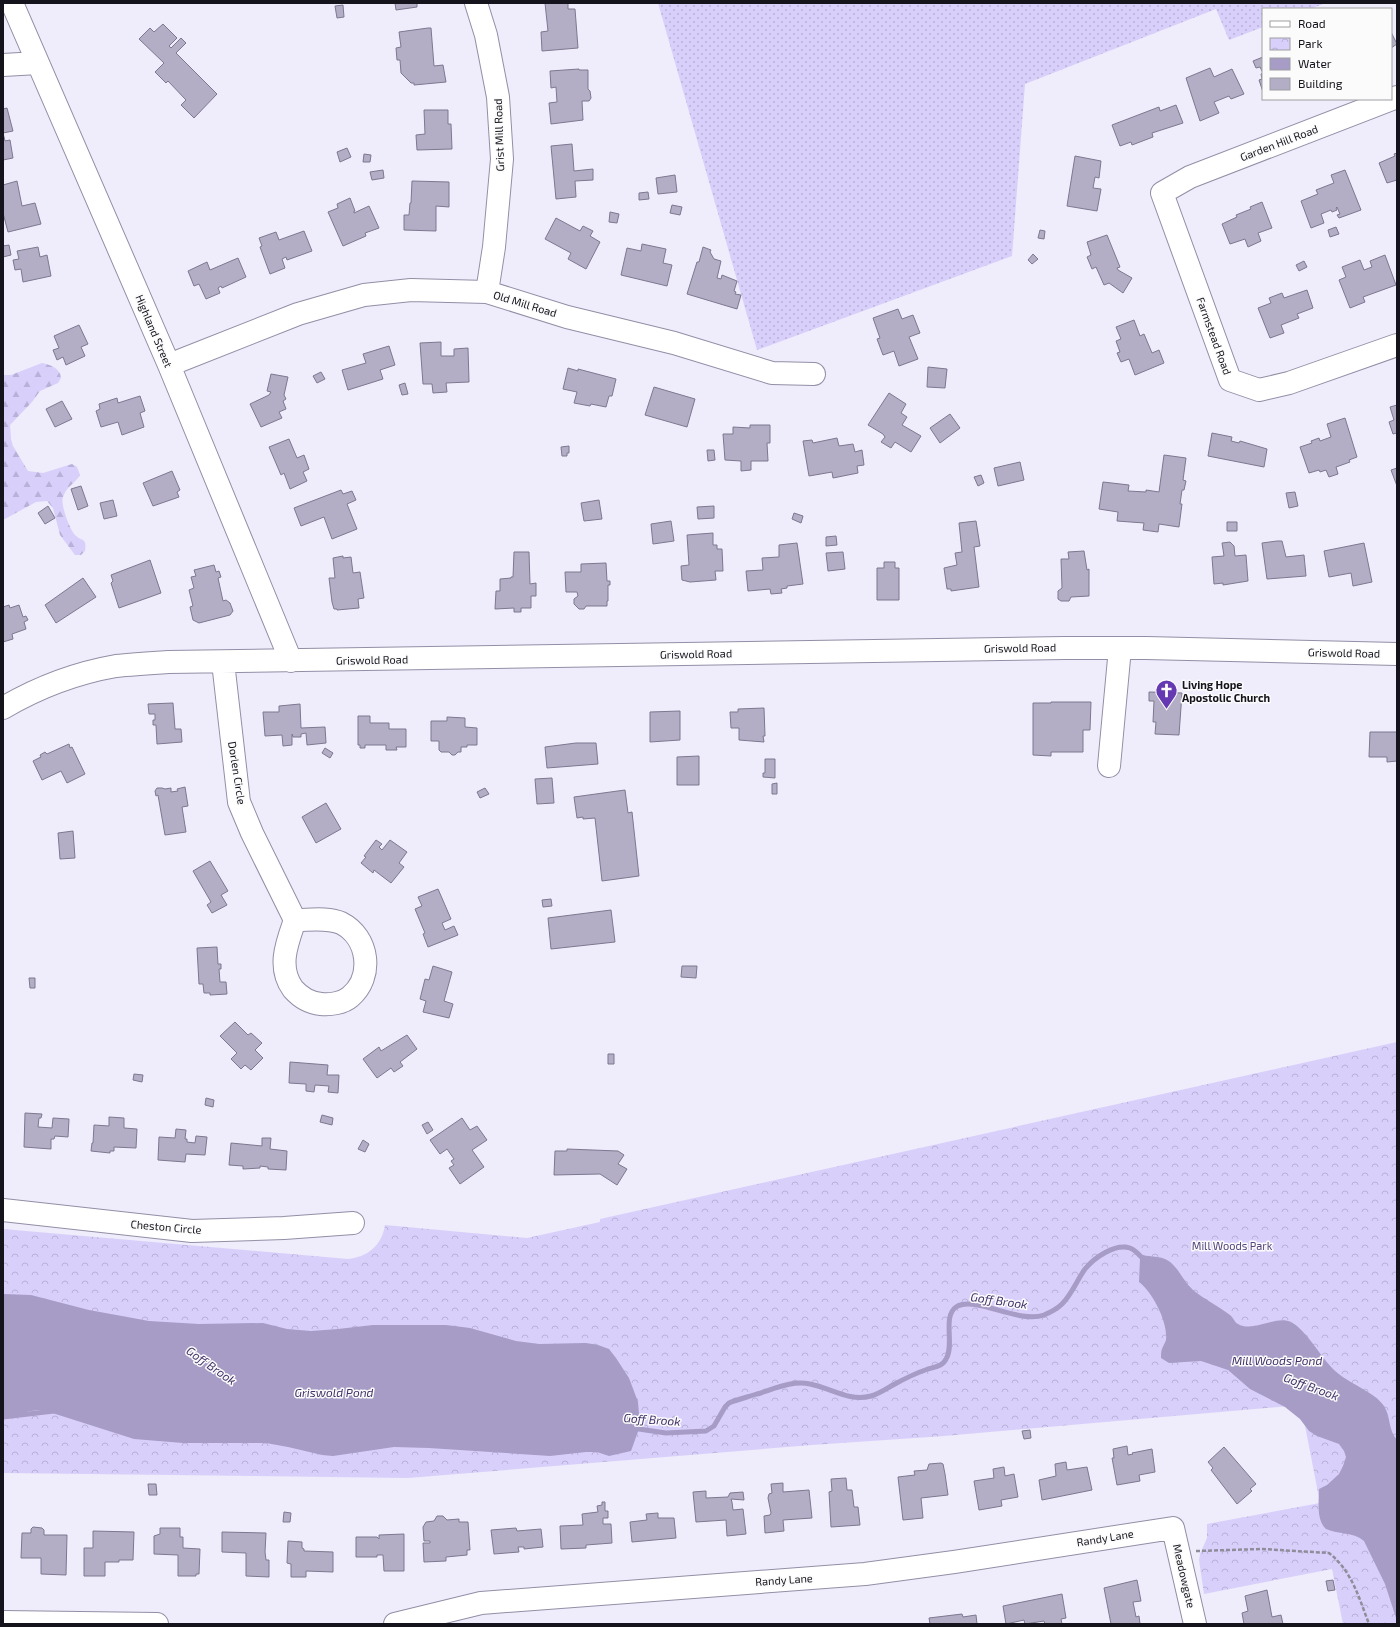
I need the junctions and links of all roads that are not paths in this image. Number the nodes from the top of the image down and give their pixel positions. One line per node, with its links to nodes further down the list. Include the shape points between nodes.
1 (12, 3): 3 (street, Highland Street)
2 (476, 3): 7 (street, Grist Mill Road, via 486,35 498,97 502,159)
3 (38, 62): 4 (street); 9 (street, Highland Street)
4 (3, 65)
5 (1389, 100): 6 (street, Garden Hill Road, via 1190,178)
6 (1162, 193): 8 (street, Farmstead Road, via 1230,380 1259,390 1289,383)
7 (487, 292): 9 (street, Old Mill Road, via 411,290 364,295 298,314); 10 (street, Old Mill Road, via 567,317 674,343 772,373)
8 (1397, 345)
9 (168, 365): 13 (street, Highland Street)
10 (814, 374)
11 (1120, 648): 12 (street, Griswold Road); 13 (street, Griswold Road); 16 (street)
12 (1397, 654)
13 (291, 661): 14 (street, Griswold Road)
14 (223, 662): 15 (street, Griswold Road, via 168,662 92,671 39,689); 17 (street, Dorlen Circle, via 239,802)
15 (3, 708)
16 (1109, 766)
17 (295, 920)
18 (3, 1210): 19 (street, Cheston Circle, via 192,1231)
19 (353, 1223)
20 (1172, 1528): 23 (street, Randy Lane, via 865,1574 481,1603); 24 (street, Meadowgate)
21 (3, 1622): 22 (street)
22 (157, 1624)
23 (395, 1624)
24 (1195, 1624)

